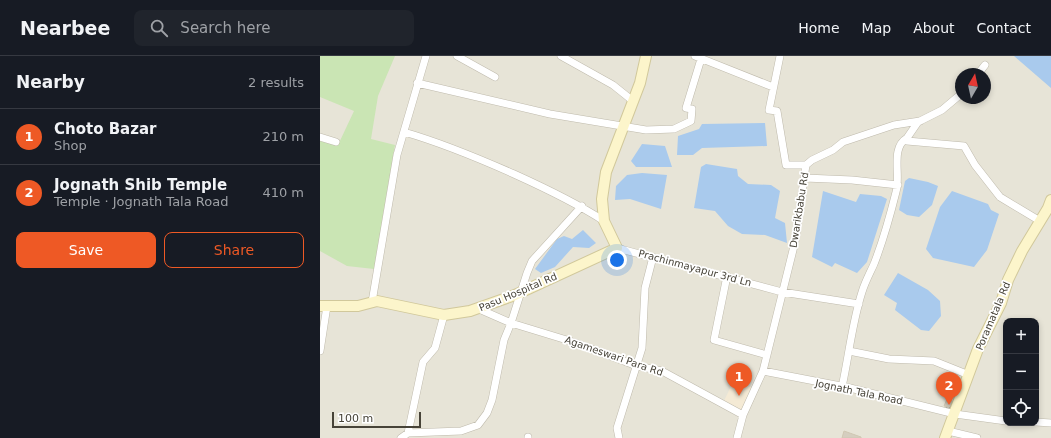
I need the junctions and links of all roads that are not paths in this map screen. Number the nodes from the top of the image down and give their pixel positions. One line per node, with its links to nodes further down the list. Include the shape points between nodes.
1 (426, 56): 10 (street)
2 (457, 56): 9 (street)
3 (561, 56): 13 (street, via 613,85)
4 (646, 56): 13 (main road)
5 (780, 56): 11 (street, Dwarikbabu Rd)
6 (698, 57): 11 (street); 15 (street, via 686,108 692,109 691,121 674,129 646,130)
7 (985, 65): 8 (street)
8 (983, 68)
9 (495, 77)
10 (417, 83): 15 (street, via 550,114); 16 (street)
11 (773, 88): 20 (street, Dwarikbabu Rd, via 769,110 777,112 786,165)
12 (955, 99): 14 (street, via 942,110)
13 (633, 101): 15 (main road)
14 (920, 121): 18 (street); 20 (street, via 894,125 843,142)
15 (624, 127): 25 (main road, via 606,172 602,199)
16 (404, 132): 23 (street, via 430,139 478,158); 32 (street, via 397,155)
17 (320, 137): 19 (street)
18 (907, 138): 22 (street, via 901,141 897,156); 26 (street, via 910,143 964,146 1000,197)
19 (336, 142)
20 (806, 165): 21 (street, Dwarikbabu Rd)
21 (804, 178): 22 (street); 31 (street, Dwarikbabu Rd, via 795,242)
22 (898, 185): 33 (street)
23 (582, 206): 25 (street); 30 (street, via 532,261)
24 (1050, 206): 26 (main road, Poramatala Rd)
25 (604, 220): 27 (main road)
26 (1040, 221): 43 (main road, Poramatala Rd, via 1008,280 1001,303 978,349)
27 (617, 248): 28 (street, Prachinmayapur 3rd Ln); 30 (main road, Pasu Hospital Rd)
28 (653, 257): 29 (street, Prachinmayapur 3rd Ln); 41 (street, via 646,288 642,348)
29 (727, 276): 31 (street, Prachinmayapur 3rd Ln); 40 (street, via 714,340)
30 (521, 292): 35 (main road, Pasu Hospital Rd); 37 (street)
31 (782, 294): 33 (street, Prachinmayapur 3rd Ln); 40 (street, Dwarikbabu Rd)
32 (372, 302): 34 (main road, Pasu Hospital Rd, via 358,306); 36 (main road, Pasu Hospital Rd)
33 (858, 304): 39 (street, via 849,340)
34 (324, 306): 38 (street)
35 (479, 309): 36 (main road, Pasu Hospital Rd); 37 (street, Agameswari Para Rd)
36 (444, 315): 50 (street, via 435,348 423,362)
37 (511, 323): 41 (street, Agameswari Para Rd, via 570,341); 50 (street, via 504,340 492,400 478,426 460,430)
38 (320, 351)
39 (849, 351): 43 (street, via 889,359 934,361); 44 (street)
40 (767, 355): 42 (street, Dwarikbabu Rd)
41 (637, 366): 46 (street, Agameswari Para Rd, via 662,371); 53 (street, via 617,428)
42 (763, 371): 44 (street, Jognath Tala Road); 46 (street, Dwarikbabu Rd)
43 (969, 375): 45 (main road, Poramatala Rd)
44 (842, 387): 45 (street, Jognath Tala Road)
45 (955, 414): 47 (street, Jognath Tala Road); 51 (main road, Poramatala Rd)
46 (743, 416): 54 (street, Dwarikbabu Rd)
47 (1003, 420)
48 (1039, 422): 49 (street)
49 (1051, 422)
50 (408, 433): 52 (street)
51 (947, 434): 55 (street)
52 (401, 438)
53 (619, 438)
54 (738, 438)
55 (977, 438)

